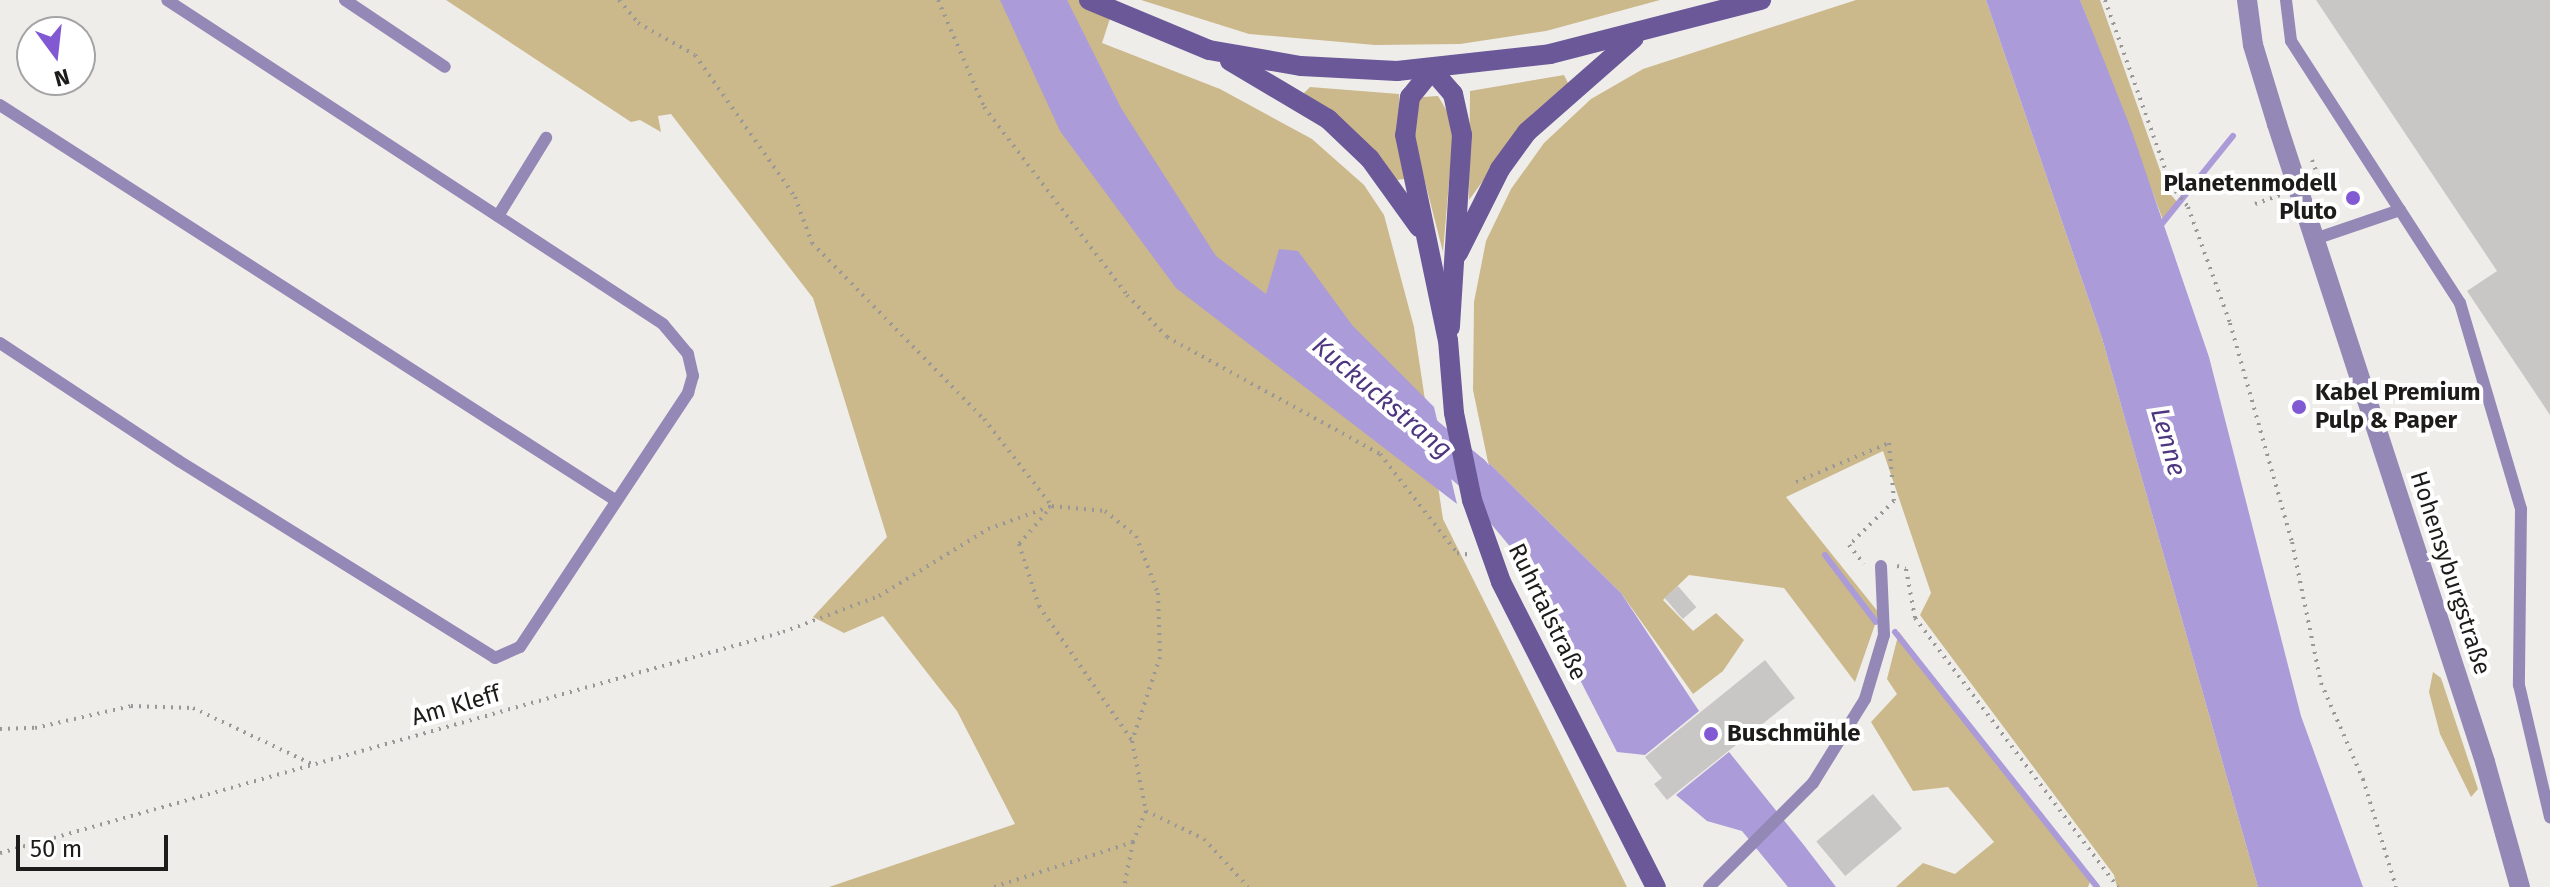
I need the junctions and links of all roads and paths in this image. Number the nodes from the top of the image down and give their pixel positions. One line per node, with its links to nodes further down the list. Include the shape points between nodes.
1 (167, 0): 19 (lane)
2 (345, 0): 12 (lane)
3 (619, 0): 27 (path, via 638,23 695,55 795,197 812,243 984,419)
4 (938, 0): 28 (path, via 984,107 1127,295 1167,337 1380,454 1457,553)
5 (1089, 0): 11 (main road)
6 (1761, 0): 10 (main road)
7 (2105, 0): 43 (path, via 2171,185 2188,207 2267,444 2321,683 2363,779)
8 (2247, 0): 21 (street, Hohensyburgstraße, via 2253,45)
9 (2286, 0): 18 (lane, via 2291,41)
10 (1637, 35): 13 (main road, via 1521,60); 22 (main road, via 1527,132 1500,169)
11 (1209, 50): 13 (main road, via 1301,66); 20 (main road, via 1328,119 1370,159)
12 (445, 67)
13 (1432, 70): 20 (main road, Ruhrtalstraße, via 1410,97 1404,122); 22 (main road, Ruhrtalstraße, via 1453,94 1461,119)
14 (0, 105): 26 (lane)
15 (546, 138): 19 (lane)
16 (2273, 198): 17 (path)
17 (2255, 204)
18 (2400, 210): 21 (lane); 34 (lane, via 2460,303 2521,509 2519,685)
19 (498, 216): 26 (lane, via 663,324 688,354 693,376 688,393)
20 (1425, 235): 23 (main road, Ruhrtalstraße)
21 (2315, 239): 44 (street, Hohensyburgstraße, via 2485,762)
22 (1458, 253): 23 (main road, Ruhrtalstraße)
23 (1448, 340): 28 (main road, Ruhrtalstraße, via 1460,450)
24 (0, 343): 26 (lane, via 495,658 520,647)
25 (1796, 482): 29 (path, via 1889,443 1894,501 1849,545 1865,564)
26 (615, 500)
27 (1052, 506): 31 (path, via 1019,544 1039,606); 31 (path, via 1105,511 1136,536 1158,593 1160,657); 32 (path, Am Kleff, via 988,529 917,578 783,632)
28 (1489, 553): 40 (main road, Ruhrtalstraße)
29 (1881, 566): 41 (lane, via 1882,645 1865,699 1834,753 1784,816); 42 (path, via 1906,569 1915,618)
30 (0, 729): 32 (path, via 35,728 131,706 193,708)
31 (1132, 741): 33 (path)
32 (314, 765): 36 (path, Am Kleff)
33 (1146, 811): 35 (path); 39 (path, via 1204,839)
34 (2550, 817)
35 (1133, 842): 37 (path); 38 (path)
36 (0, 853)
37 (994, 887)
38 (1124, 887)
39 (1248, 887)
40 (1656, 887)
41 (1709, 887)
42 (2118, 887)
43 (2396, 887)
44 (2520, 887)

